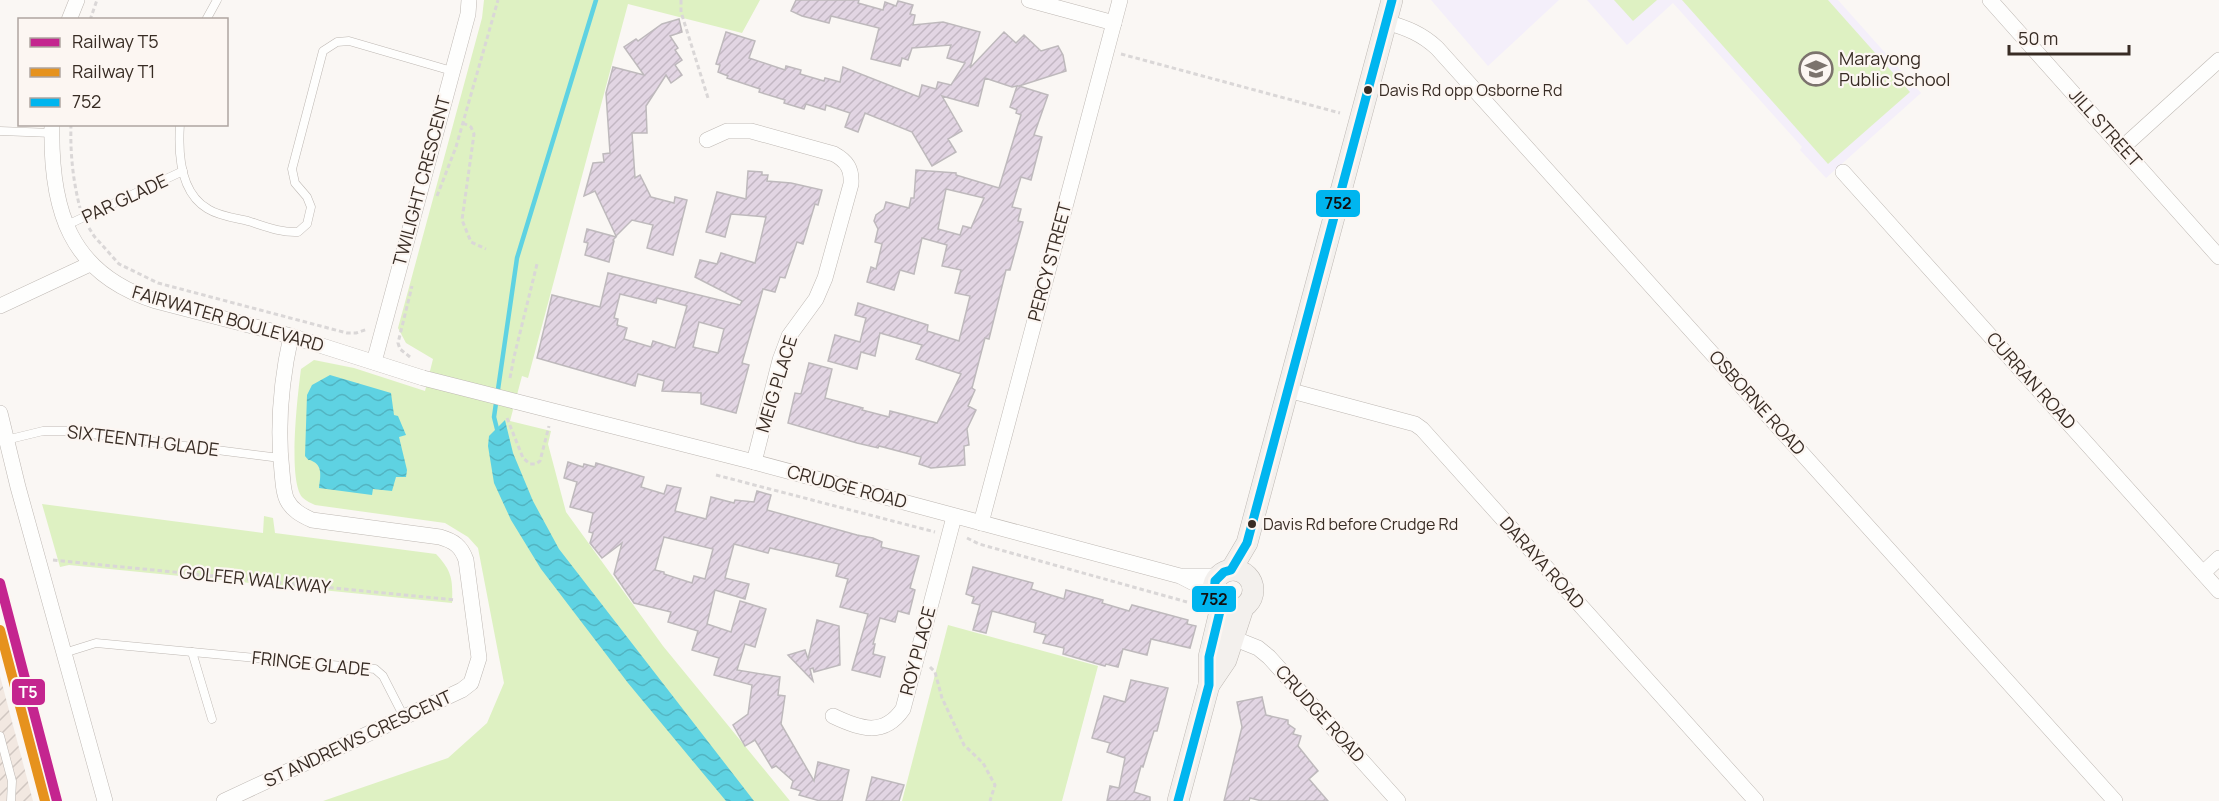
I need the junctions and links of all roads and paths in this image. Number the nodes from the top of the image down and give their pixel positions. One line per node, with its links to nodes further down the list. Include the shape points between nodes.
1 (77, 0): 11 (street)
2 (97, 0): 12 (path)
3 (217, 0): 13 (lane)
4 (469, 0): 18 (street, TWILIGHT CRESCENT)
5 (498, 0): 21 (path)
6 (681, 0): 19 (path, via 681,12)
7 (1029, 0): 14 (street)
8 (1120, 0): 14 (street, PERCY STREET)
9 (1392, 0): 15 (street)
10 (1990, 0): 27 (street, JILL STREET)
11 (70, 18)
12 (91, 18)
13 (207, 18)
14 (1114, 22): 54 (street, PERCY STREET)
15 (1386, 22): 44 (street); 81 (street, OSBORNE ROAD, via 1412,30 1437,48)
16 (1121, 54): 20 (path)
17 (2219, 60): 27 (street)
18 (452, 70): 28 (lane, via 349,41 337,42 323,51 292,169 295,183 311,207 307,224 298,232 208,209 188,188); 42 (street, TWILIGHT CRESCENT)
19 (708, 98)
20 (1340, 113)
21 (463, 123): 30 (path); 33 (path, via 474,134 462,220 471,242)
22 (71, 126): 31 (path, via 73,176)
23 (180, 126): 28 (lane)
24 (52, 129): 25 (lane); 32 (street, FAIRWATER BOULEVARD, via 55,186)
25 (0, 131)
26 (707, 140): 51 (street, MEIG PLACE, via 727,131 751,131 834,154 858,171 825,278 816,299 789,336 780,360)
27 (2123, 147): 34 (street, JILL STREET)
28 (183, 171): 31 (lane, PAR GLADE)
29 (1843, 172): 59 (street, CURRAN ROAD)
30 (434, 206)
31 (84, 218): 32 (lane, PAR GLADE); 39 (path, via 119,264 158,283 347,333)
32 (67, 225): 35 (street, FAIRWATER BOULEVARD)
33 (486, 249)
34 (2219, 257)
35 (90, 264): 38 (street); 40 (street, FAIRWATER BOULEVARD, via 135,295)
36 (537, 264): 43 (path)
37 (413, 282): 41 (path, via 398,343)
38 (0, 306)
39 (366, 328)
40 (291, 336): 42 (street, FAIRWATER BOULEVARD); 50 (street, ST ANDREWS CRESCENT, via 280,409)
41 (412, 358)
42 (374, 362): 45 (street, FAIRWATER BOULEVARD, bridge)
43 (510, 378)
44 (1288, 390): 60 (street, via 1246,543); 80 (street, DARAYA ROAD, via 1422,429)
45 (514, 401): 51 (street, CRUDGE ROAD)
46 (0, 413): 49 (street)
47 (507, 418): 48 (path, via 523,458 530,464 540,461)
48 (549, 426)
49 (6, 440): 50 (lane, SIXTEENTH GLADE, via 42,431 67,431); 57 (street)
50 (280, 458): 62 (street, ST ANDREWS CRESCENT, via 286,498 300,515 453,541 466,560)
51 (754, 462): 53 (street, CRUDGE ROAD)
52 (716, 475): 55 (path)
53 (954, 517): 54 (street, CRUDGE ROAD); 68 (street, ROY PLACE)
54 (981, 524): 60 (street, CRUDGE ROAD)
55 (935, 532)
56 (967, 538): 63 (path)
57 (39, 558): 62 (path, GOLFER WALKWAY); 67 (street)
58 (2219, 558): 59 (street)
59 (2203, 573): 61 (street, CURRAN ROAD)
60 (1226, 585): 64 (street, via 1230,611); 64 (street, via 1253,591); 69 (street, via 1209,657)
61 (2219, 591)
62 (472, 601): 71 (street, ST ANDREWS CRESCENT, via 479,658 471,682)
63 (1187, 602)
64 (1243, 608): 65 (street)
65 (1233, 638): 69 (street, via 1226,660); 79 (street, CRUDGE ROAD, via 1269,657)
66 (192, 652): 67 (lane, FRINGE GLADE, via 96,643); 71 (lane, FRINGE GLADE, via 375,669); 72 (lane)
67 (64, 653): 75 (street)
68 (915, 663): 70 (street, ROY PLACE, via 903,709 887,726 859,727); 77 (path, via 935,672 942,698 964,745 983,763 995,785)
69 (1209, 685): 78 (street)
70 (833, 716)
71 (404, 717): 76 (street, ST ANDREWS CRESCENT)
72 (212, 719)
73 (0, 736): 74 (lane, via 12,781)
74 (11, 801)
75 (105, 801)
76 (224, 801)
77 (990, 801)
78 (1178, 801)
79 (1398, 801)
80 (1756, 801)
81 (2115, 801)

